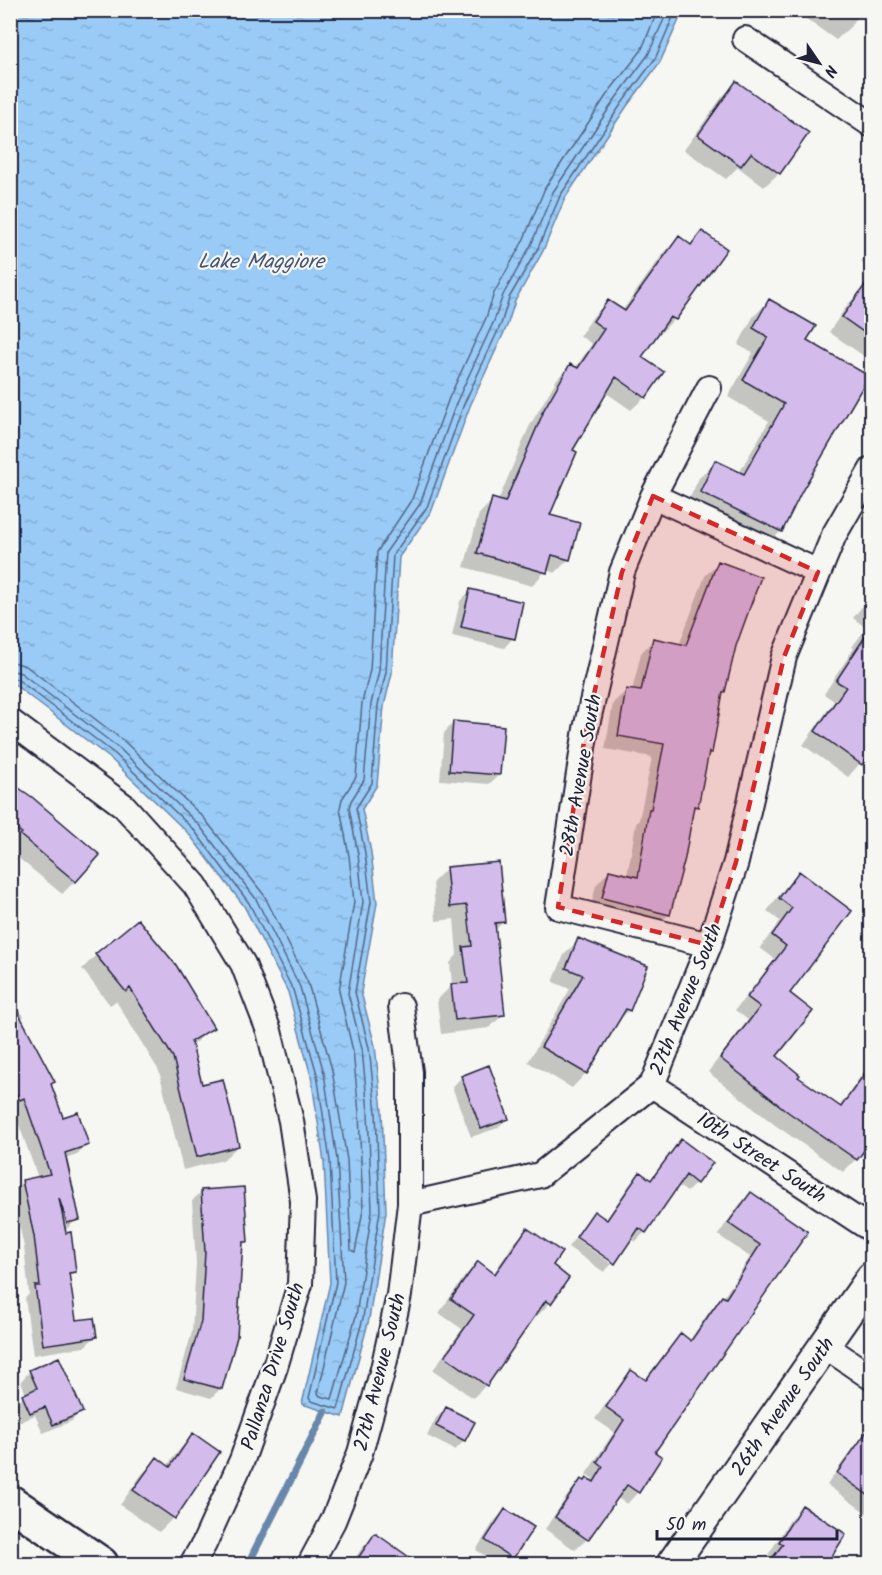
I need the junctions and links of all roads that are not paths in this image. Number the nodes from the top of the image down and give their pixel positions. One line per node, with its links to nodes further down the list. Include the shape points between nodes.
1 (745, 39): 2 (street)
2 (872, 125)
3 (709, 388): 5 (street, 28th Avenue South)
4 (872, 469): 6 (street, 27th Avenue South, via 834,535)
5 (653, 496): 6 (street); 8 (street, 28th Avenue South, via 622,572 586,729 558,907)
6 (818, 572): 8 (street, 27th Avenue South, via 784,657 736,862)
7 (10, 721): 18 (street, Pallanza Drive South, via 124,806 195,885 243,964 269,1031 291,1122 303,1201 300,1284 242,1460)
8 (709, 945): 10 (street, 27th Avenue South)
9 (401, 1006): 11 (street, via 410,1072)
10 (652, 1085): 11 (street, 27th Avenue South, via 540,1175); 12 (street, 10th Street South)
11 (410, 1204): 19 (street, 27th Avenue South, via 399,1295 384,1369 360,1453 333,1521)
12 (872, 1230)
13 (872, 1277): 14 (street, 26th Avenue South)
14 (824, 1345): 15 (street); 20 (street, 26th Avenue South)
15 (872, 1378)
16 (10, 1502): 17 (main road)
17 (101, 1564)
18 (192, 1564)
19 (310, 1564)
20 (672, 1564)

